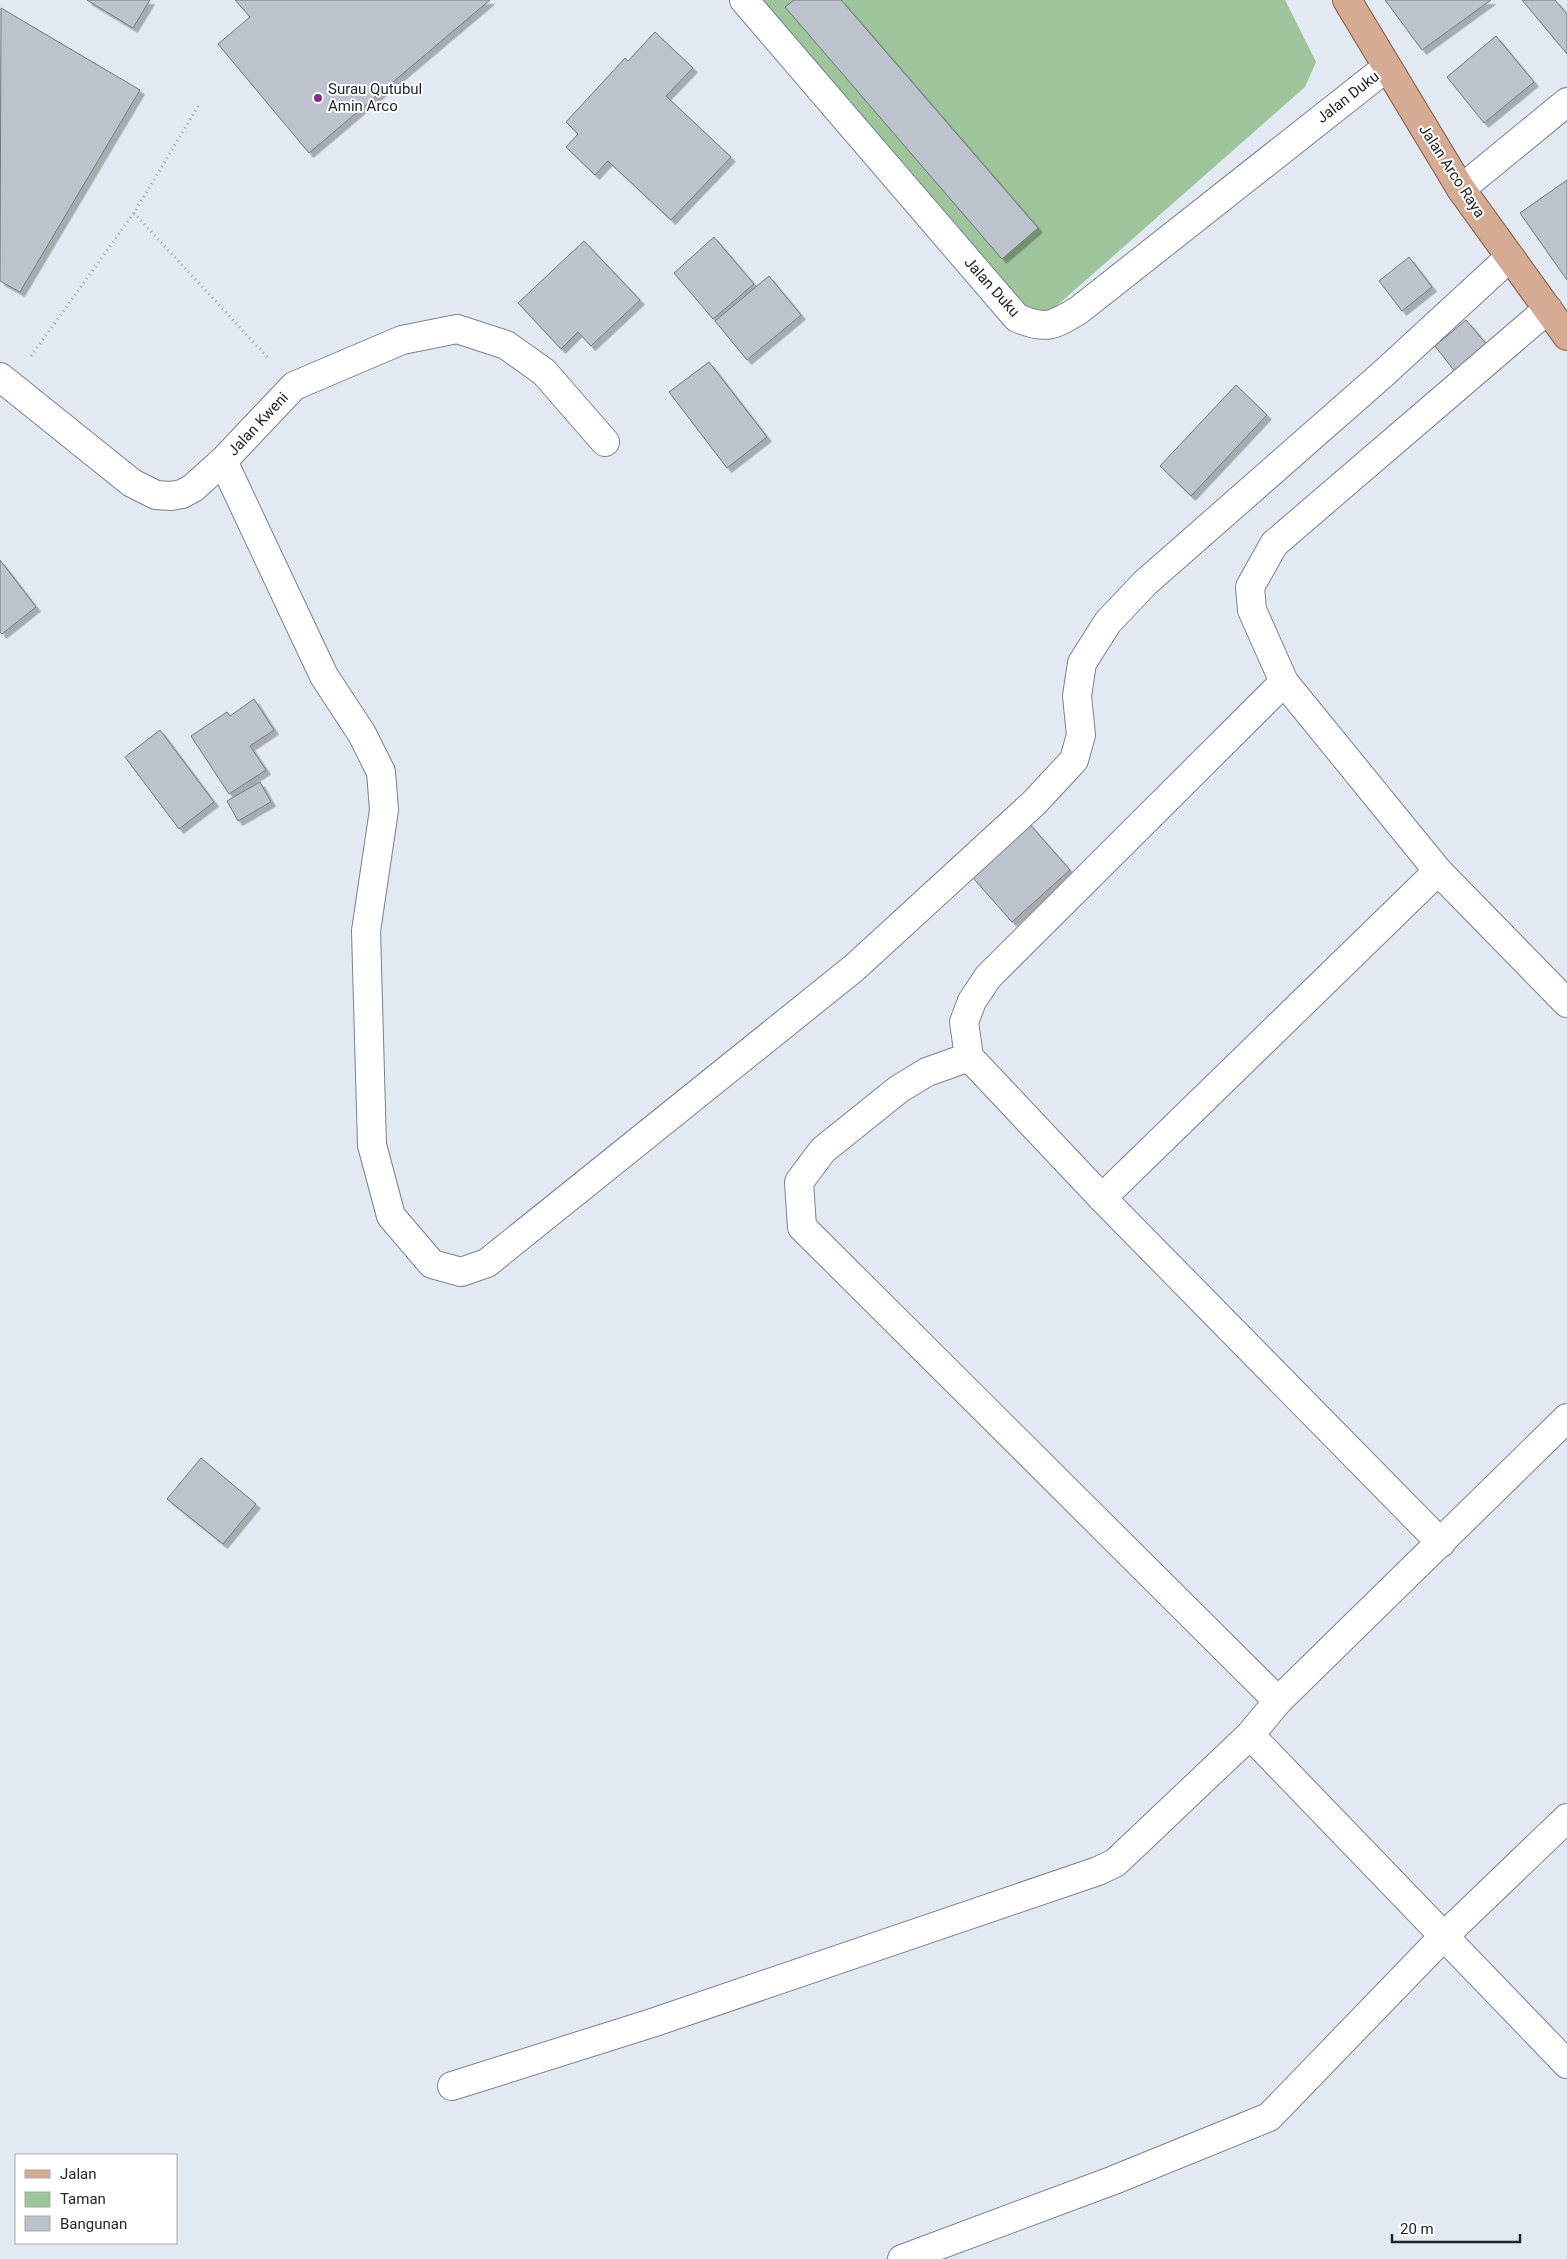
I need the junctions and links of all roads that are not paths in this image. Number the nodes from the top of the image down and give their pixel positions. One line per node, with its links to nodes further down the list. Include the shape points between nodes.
1 (744, 0): 3 (street, Jalan Duku, via 1017,318 1036,326 1057,323 1079,310)
2 (1348, 0): 3 (main road, Jalan Arco Raya)
3 (1387, 67): 5 (main road, Jalan Arco Raya)
4 (1567, 102): 5 (street)
5 (1461, 189): 6 (main road, Jalan Arco Raya)
6 (1510, 257): 7 (main road, Jalan Arco Raya); 11 (street, via 1384,373 1145,582 1108,622 1082,663 1077,696 1081,736 1074,760 1034,803 854,968 487,1263 461,1272 432,1264 391,1216 372,1145 366,931 384,810 381,772 362,734 324,676)
7 (1548, 310): 8 (main road, Jalan Arco Raya); 12 (street, via 1274,544 1250,587 1252,610)
8 (1567, 336)
9 (5, 381): 11 (street, Jalan Kweni, via 132,483 156,495 182,494)
10 (604, 442): 11 (street, Jalan Kweni, via 544,372 506,345 457,330 402,340 294,386)
11 (224, 461)
12 (1284, 682): 13 (street); 15 (street, via 988,977 972,1001 964,1022)
13 (1438, 871): 14 (street); 16 (street)
14 (1567, 1003)
15 (969, 1057): 16 (street); 19 (street, via 927,1072 906,1085 823,1150 799,1182 802,1227)
16 (1102, 1198): 18 (street)
17 (1567, 1418): 18 (street)
18 (1441, 1543): 19 (street)
19 (1278, 1701): 20 (street)
20 (1250, 1735): 22 (street); 24 (street, via 1136,1844 1115,1862 1098,1871 652,2023)
21 (1567, 1818): 22 (street)
22 (1443, 1937): 23 (street); 25 (street, via 1268,2117 1114,2180)
23 (1567, 2064)
24 (452, 2086)
25 (902, 2259)

